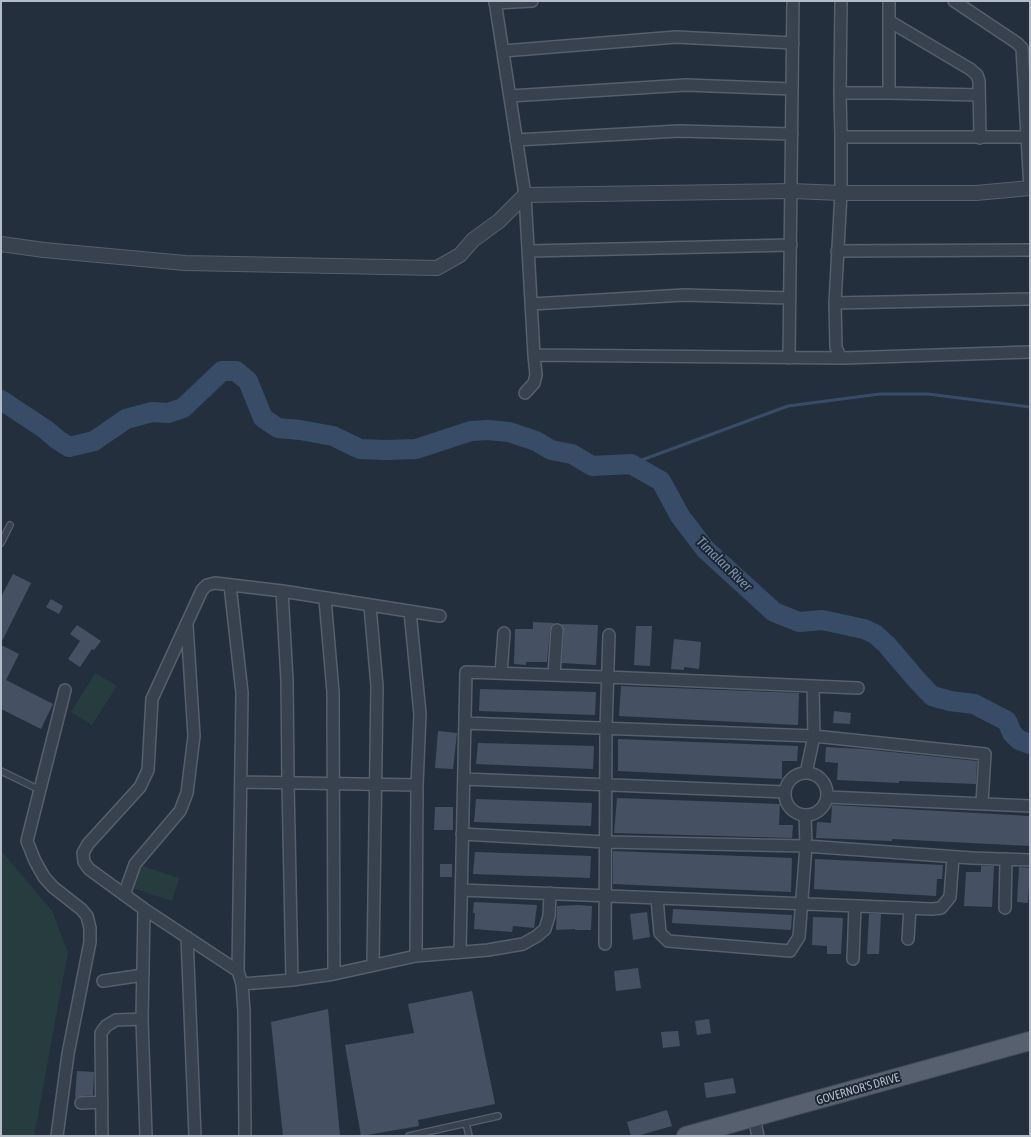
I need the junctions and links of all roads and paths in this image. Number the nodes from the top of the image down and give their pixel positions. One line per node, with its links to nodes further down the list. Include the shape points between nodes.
1 (532, 1): 6 (street)
2 (793, 1): 8 (street)
3 (841, 1): 13 (street)
4 (889, 1): 7 (street)
5 (954, 1): 10 (street, via 1022,48)
6 (495, 2): 9 (street)
7 (889, 21): 12 (street); 14 (street, via 970,69 979,80)
8 (793, 43): 9 (street, via 676,38); 11 (street)
9 (503, 51): 15 (street)
10 (1027, 85): 18 (street)
11 (792, 88): 15 (street, via 686,85); 16 (street)
12 (888, 92): 13 (street); 14 (street)
13 (840, 93): 17 (street)
14 (979, 95): 19 (street)
15 (510, 96): 20 (street)
16 (792, 134): 20 (street, via 679,131); 22 (street)
17 (841, 137): 19 (street); 23 (street)
18 (1028, 137): 19 (street); 21 (street)
19 (980, 138)
20 (516, 140): 24 (street)
21 (1030, 188): 23 (street, via 976,193)
22 (792, 191): 23 (street); 24 (street); 26 (street)
23 (841, 193): 29 (street)
24 (525, 195): 25 (street, via 500,221 472,240 460,255 437,268 185,263); 28 (street)
25 (1, 244)
26 (791, 245): 28 (street); 30 (street)
27 (1030, 250): 29 (street)
28 (529, 251): 33 (street)
29 (837, 251): 32 (street)
30 (790, 298): 33 (street, via 684,295); 36 (street)
31 (1030, 299): 32 (street)
32 (835, 303): 37 (street, via 836,347)
33 (532, 304): 35 (street)
34 (1030, 352): 37 (street)
35 (534, 355): 36 (street); 38 (street, via 536,375)
36 (790, 358): 37 (street)
37 (844, 358)
38 (525, 393)
39 (10, 524): 40 (lane)
40 (1, 543)
41 (230, 585): 42 (street); 47 (street, via 215,583 202,590); 63 (street, via 242,693)
42 (282, 591): 43 (street); 64 (street)
43 (325, 599): 44 (street); 65 (street, via 333,692)
44 (370, 606): 45 (street); 66 (street, via 377,686)
45 (410, 611): 46 (street); 67 (street, via 420,714)
46 (440, 616)
47 (187, 623): 83 (street, via 194,736 188,793 180,810 135,864); 83 (street, via 152,699 148,770 140,788 83,853 89,869)
48 (557, 630): 52 (street)
49 (504, 633): 51 (street)
50 (609, 635): 53 (street)
51 (501, 674): 52 (street); 57 (street, via 466,672)
52 (554, 675): 53 (street)
53 (608, 677): 54 (street); 58 (street)
54 (813, 686): 55 (street); 59 (street)
55 (858, 688)
56 (65, 690): 69 (street)
57 (465, 724): 58 (street); 62 (street)
58 (606, 729): 59 (street); 68 (street)
59 (814, 736): 61 (street); 72 (street, via 986,754)
60 (1, 771): 69 (lane)
61 (806, 773): 70 (street, via 796,775 788,782); 71 (street, via 817,776 825,785)
62 (464, 779): 68 (street); 75 (street)
63 (241, 782): 64 (street); 98 (street)
64 (288, 783): 65 (street); 101 (street)
65 (334, 784): 66 (street); 99 (street)
66 (374, 784): 67 (street); 97 (street)
67 (417, 785): 95 (street)
68 (606, 786): 70 (street); 76 (street)
69 (40, 790): 111 (street, via 27,841 44,877 81,909 90,928)
70 (785, 792): 74 (street, via 787,804 794,812)
71 (827, 797): 72 (street); 74 (street, via 819,810)
72 (982, 803): 73 (street)
73 (1030, 806)
74 (805, 815): 77 (street)
75 (462, 834): 76 (street); 81 (street)
76 (606, 842): 77 (street); 84 (street)
77 (806, 846): 78 (street); 86 (street)
78 (953, 857): 79 (street); 88 (street, via 950,897 946,903 941,908)
79 (1006, 859): 80 (street); 89 (street)
80 (1030, 860)
81 (461, 890): 82 (street); 94 (street)
82 (550, 893): 84 (street); 94 (street, via 549,916 545,929 537,936 523,944)
83 (124, 895): 90 (street)
84 (606, 896): 85 (street); 93 (street)
85 (657, 898): 86 (street); 86 (street, via 660,933 668,941 790,951 799,936)
86 (801, 904): 87 (street)
87 (855, 906): 88 (street); 96 (street)
88 (910, 908): 92 (street)
89 (1005, 908)
90 (144, 909): 91 (street); 100 (street)
91 (187, 937): 98 (street); 114 (street)
92 (908, 939)
93 (606, 944)
94 (460, 951): 95 (street)
95 (416, 956): 97 (street)
96 (853, 959)
97 (373, 966): 99 (street)
98 (238, 970): 103 (street)
99 (334, 974): 101 (street)
100 (143, 975): 102 (street); 104 (street)
101 (292, 980): 103 (street)
102 (103, 981)
103 (242, 984): 115 (street)
104 (142, 1019): 106 (street, via 116,1020 101,1033); 113 (street)
105 (1030, 1041): 109 (main road, GOVERNOR'S DRIVE)
106 (102, 1102): 107 (street); 112 (street)
107 (81, 1103)
108 (498, 1116): 110 (lane)
109 (754, 1118): 118 (main road, GOVERNOR'S DRIVE); 119 (street)
110 (466, 1124): 116 (lane); 117 (lane)
111 (57, 1136)
112 (102, 1136)
113 (146, 1136)
114 (195, 1136)
115 (245, 1136)
116 (409, 1136)
117 (468, 1136)
118 (686, 1136)
119 (758, 1136)

